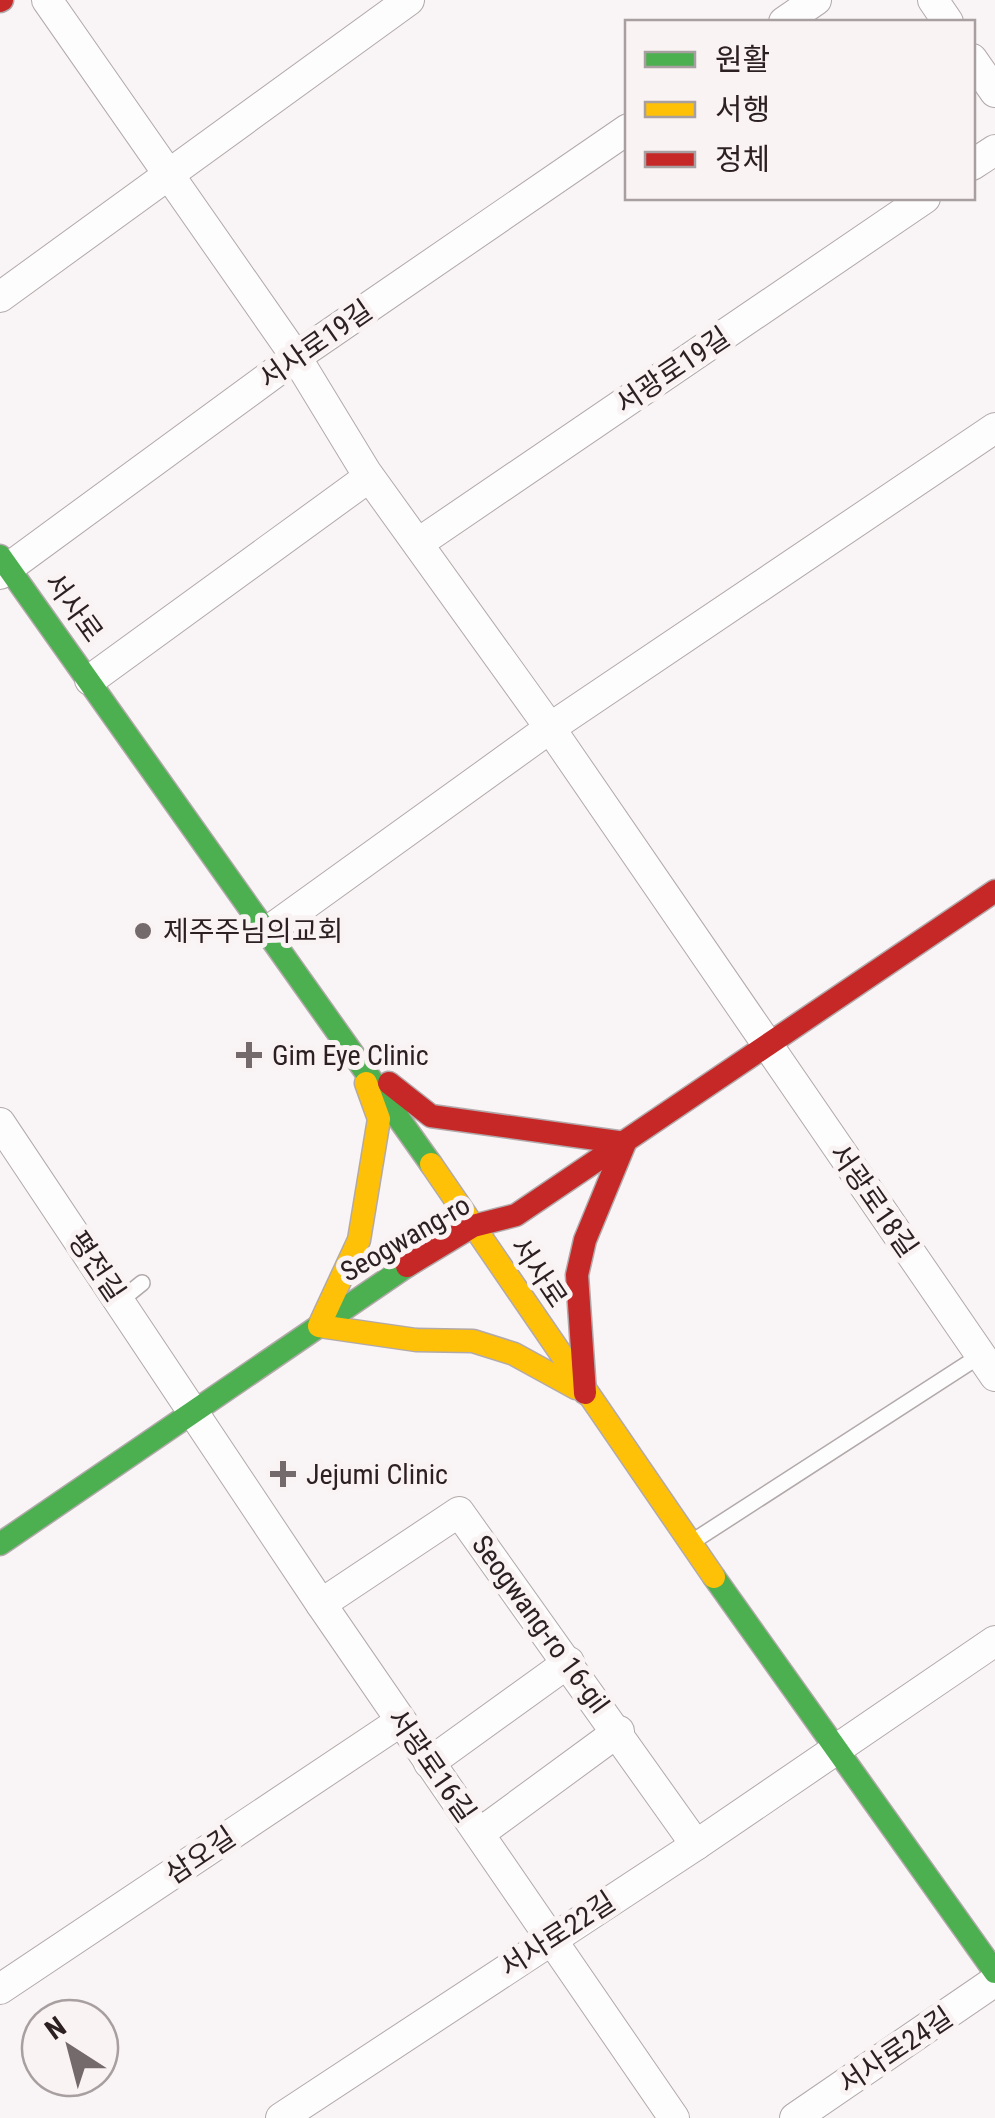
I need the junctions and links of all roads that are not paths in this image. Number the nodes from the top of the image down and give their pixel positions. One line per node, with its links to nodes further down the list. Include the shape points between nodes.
1 (47, 0): 8 (street)
2 (409, 0): 8 (street)
3 (816, 0): 4 (street)
4 (787, 20)
5 (975, 62): 6 (street)
6 (995, 92)
7 (625, 132): 11 (street, 서사로19길)
8 (167, 172): 10 (street); 11 (street)
9 (922, 200): 14 (street, 서광로19길)
10 (0, 296)
11 (296, 356): 13 (street); 15 (street, 서사로19길)
12 (995, 428): 17 (street)
13 (369, 477): 14 (street); 16 (street)
14 (420, 542): 17 (street)
15 (3, 566): 16 (main road, 서사로)
16 (90, 680): 19 (main road, 서사로)
17 (550, 728): 19 (street); 20 (street)
18 (995, 891): 20 (main road, Seogwang-ro)
19 (267, 932): 21 (main road, 서사로)
20 (767, 1046): 23 (main road, Seogwang-ro); 26 (street, 서광로18길)
21 (358, 1058): 23 (main road, via 431,1116); 24 (main road, 서사로); 25 (main road, via 379,1120 359,1242)
22 (3, 1132): 28 (street, 평전길, via 131,1291)
23 (625, 1143): 24 (main road, Seogwang-ro, via 516,1214); 27 (main road, via 577,1274)
24 (472, 1226): 25 (main road, Seogwang-ro); 27 (main road, 서사로)
25 (320, 1326): 27 (main road, via 473,1341 514,1354); 28 (main road, Seogwang-ro)
26 (990, 1359): 29 (lane)
27 (585, 1393): 29 (main road, 서사로)
28 (194, 1410): 30 (main road, Seogwang-ro); 31 (street, 서광로16길)
29 (690, 1543): 36 (main road, 서사로)
30 (0, 1544)
31 (322, 1604): 33 (street, Seogwang-ro 16-gil, via 459,1512); 34 (street, 서광로16길)
32 (995, 1641): 36 (street, 서사로22길)
33 (569, 1662): 35 (street, Seogwang-ro 16-gil); 37 (street)
34 (400, 1721): 37 (street, 서광로16길); 43 (street, 삼오길)
35 (619, 1731): 38 (street, Seogwang-ro 16-gil); 39 (street)
36 (833, 1750): 39 (street, 서사로22길); 41 (main road, 서사로)
37 (429, 1763): 38 (street, 서광로16길)
38 (480, 1833): 40 (street, 서광로16길)
39 (696, 1845): 40 (street, 서사로22길)
40 (548, 1938): 44 (street, 서사로22길); 45 (street, 서광로16길)
41 (995, 1972)
42 (995, 1981): 46 (street, 서사로24길)
43 (0, 1989)
44 (281, 2118)
45 (674, 2118)
46 (795, 2118)

